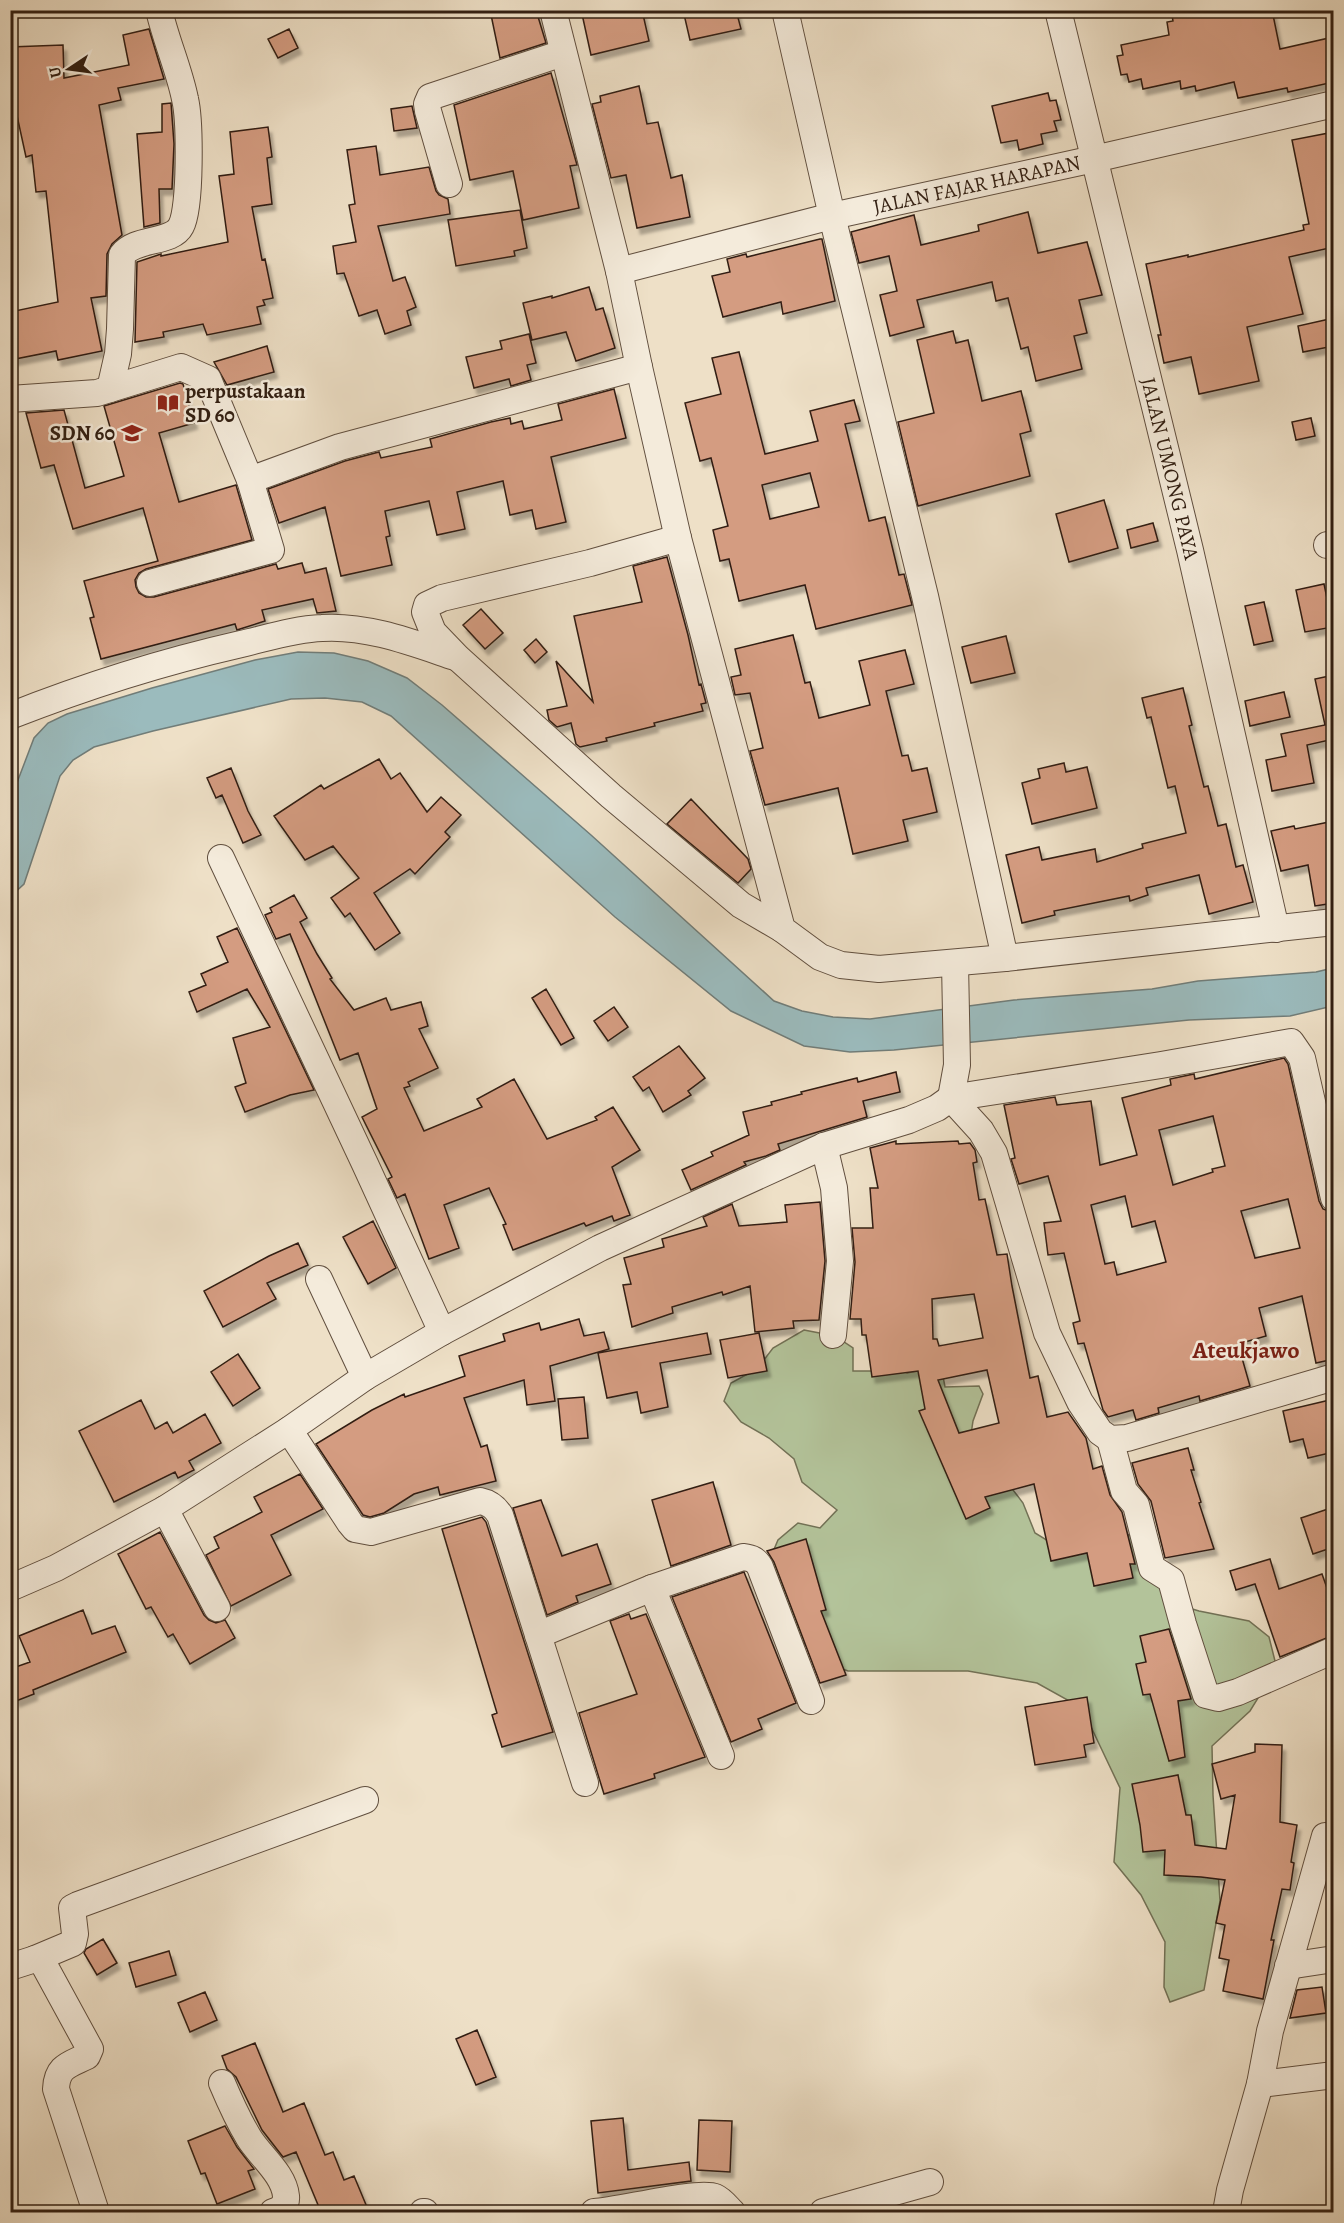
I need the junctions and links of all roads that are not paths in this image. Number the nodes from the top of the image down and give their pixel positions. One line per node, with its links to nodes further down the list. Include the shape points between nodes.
1 (159, 10): 12 (street, via 186,101 187,199 181,227 172,234 126,249 122,255 118,354)
2 (553, 10): 5 (street)
3 (785, 10): 9 (street)
4 (1058, 10): 7 (street, JALAN UMONG PAYA)
5 (563, 53): 8 (street, via 430,97 428,111); 10 (street)
6 (1334, 104): 7 (street, JALAN FAJAR HARAPAN)
7 (1094, 159): 9 (street, JALAN FAJAR HARAPAN); 22 (street, JALAN UMONG PAYA, via 1190,550)
8 (449, 184)
9 (832, 216): 10 (street, JALAN FAJAR HARAPAN); 23 (street, via 924,596)
10 (619, 271): 11 (street)
11 (639, 367): 14 (street, via 340,447); 15 (street)
12 (110, 389): 13 (street); 14 (street, via 181,367 208,379)
13 (10, 399)
14 (250, 480): 16 (street, via 271,550)
15 (678, 538): 17 (street, via 433,601 425,612 428,621 433,632); 21 (street)
16 (150, 583)
17 (458, 658): 18 (street, via 396,638 322,628 179,658); 21 (street, via 611,796 741,905)
18 (10, 716)
19 (221, 858): 29 (street)
20 (1334, 922): 22 (street)
21 (782, 929): 24 (street, via 820,957 841,965)
22 (1276, 929): 23 (street)
23 (1005, 958): 24 (street)
24 (956, 973): 25 (street, via 957,1065)
25 (951, 1098): 26 (street, via 909,1120); 27 (street, via 1291,1042 1302,1058); 34 (street, via 981,1131 994,1153 1047,1334 1080,1402 1100,1432)
26 (824, 1146): 29 (street, via 600,1248); 30 (street, via 834,1188 840,1261)
27 (1334, 1198)
28 (319, 1279): 31 (street)
29 (442, 1332): 31 (street)
30 (833, 1335)
31 (365, 1377): 33 (street)
32 (1334, 1377): 34 (street, via 1127,1438)
33 (289, 1430): 35 (street); 39 (street, via 355,1529 371,1532 488,1502 500,1515)
34 (1110, 1439): 40 (street, via 1124,1491 1136,1505 1152,1568 1171,1580 1206,1695 1218,1698 1238,1692)
35 (165, 1509): 36 (street, via 56,1568); 38 (street)
36 (10, 1588)
37 (652, 1588): 39 (street); 41 (street, via 743,1557 756,1561); 42 (street)
38 (217, 1608)
39 (538, 1635): 43 (street)
40 (1334, 1650)
41 (812, 1701)
42 (721, 1756)
43 (585, 1783)
44 (365, 1800): 46 (street, via 78,1905 72,1908 73,1942)
45 (1325, 1836): 48 (street)
46 (35, 1959): 49 (street); 55 (street, via 43,1963 90,2049 87,2056 61,2068 56,2089)
47 (1334, 1959): 48 (street)
48 (1288, 1966): 52 (street)
49 (10, 1967)
50 (1334, 2075): 52 (street)
51 (222, 2083): 54 (street, via 248,2136 280,2178 286,2195)
52 (1260, 2084): 59 (street)
53 (930, 2182): 58 (street)
54 (281, 2211)
55 (96, 2212)
56 (594, 2212): 57 (street, via 692,2196 712,2196)
57 (732, 2212)
58 (823, 2212)
59 (1226, 2212)

